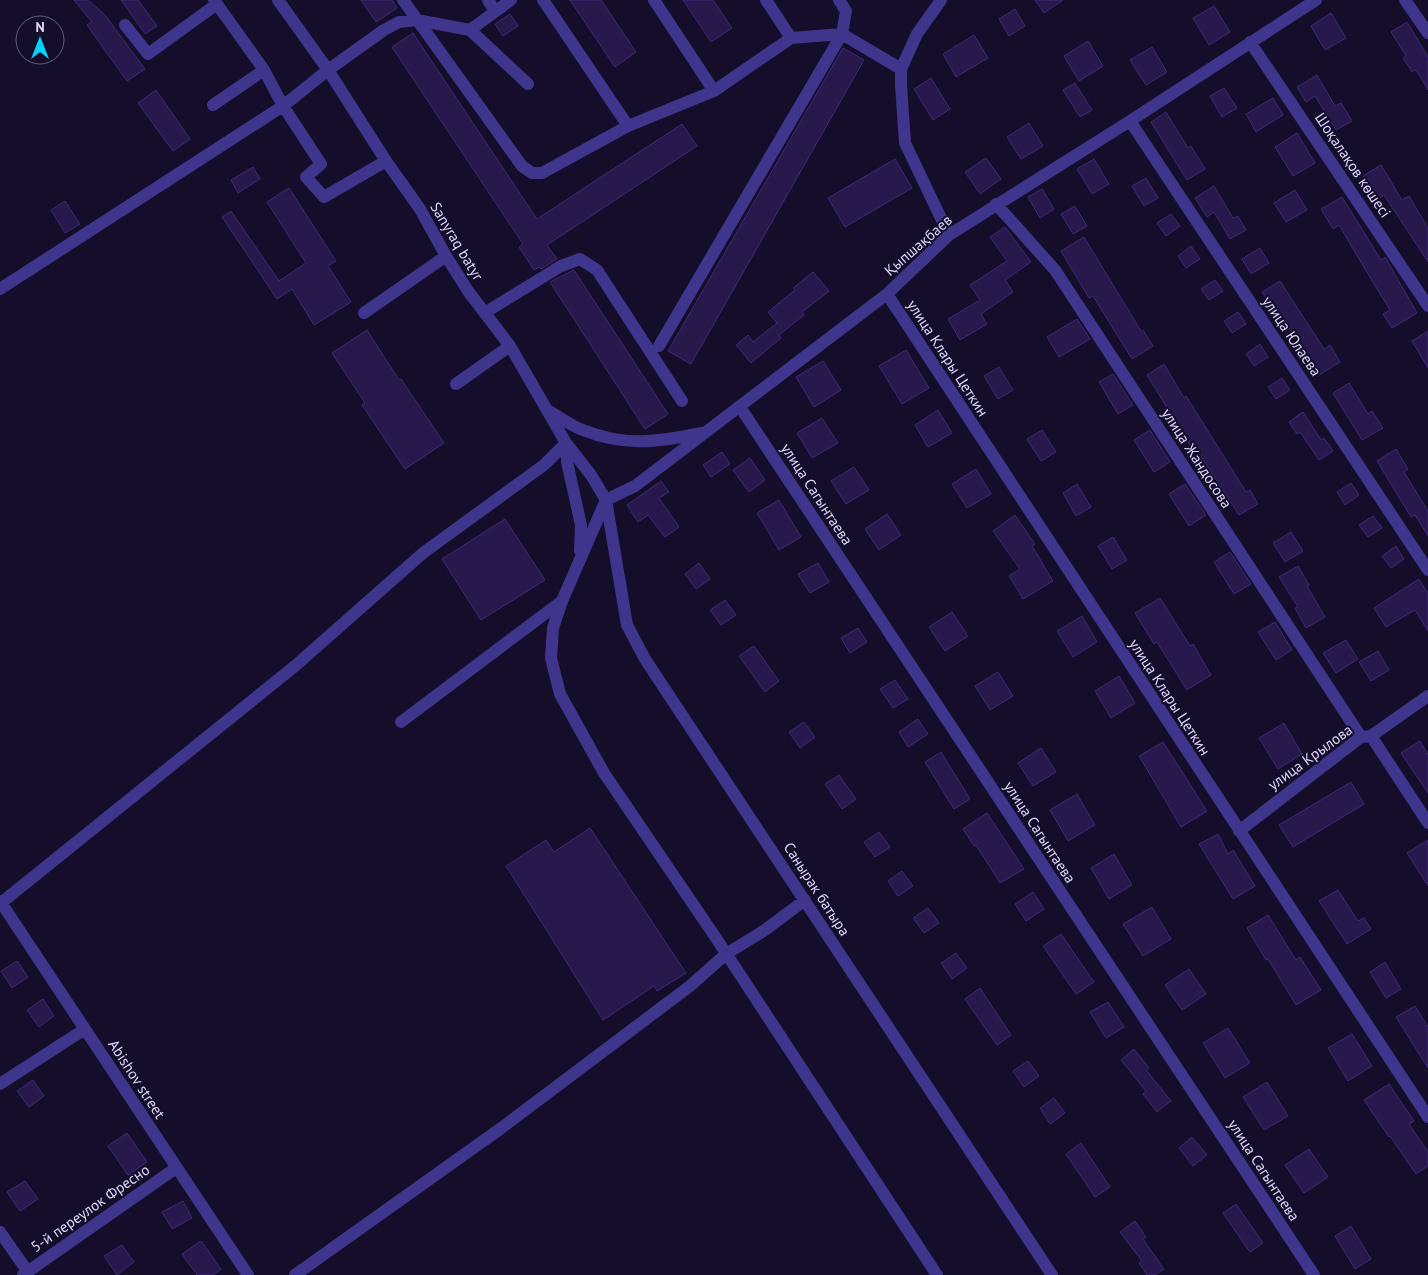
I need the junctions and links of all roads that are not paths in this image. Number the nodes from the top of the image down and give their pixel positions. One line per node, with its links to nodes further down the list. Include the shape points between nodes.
1 (278, 0): 23 (street, Sanyraq batyr)
2 (404, 0): 14 (street)
3 (488, 0): 13 (street)
4 (511, 0): 13 (street)
5 (543, 0): 29 (street)
6 (654, 0): 25 (street)
7 (766, 0): 19 (street)
8 (839, 0): 18 (street, via 846,11)
9 (941, 0): 21 (street, via 917,34)
10 (1316, 0): 20 (street, Қыпшақбаев)
11 (1405, 0): 17 (street)
12 (216, 2): 15 (street, via 148,54); 22 (street)
13 (495, 11): 16 (street)
14 (417, 20): 16 (street); 23 (street, via 399,22 384,30); 29 (street, via 522,166 532,173 542,172)
15 (124, 25)
16 (470, 30): 24 (street)
17 (1428, 33)
18 (842, 34): 19 (street); 21 (street); 40 (street)
19 (791, 38): 25 (street)
20 (1250, 42): 28 (street, Қыпшақбаев); 36 (street, Шоқалақов көшесі)
21 (901, 69): 32 (street, via 904,143)
22 (264, 70): 26 (street); 27 (street)
23 (328, 70): 27 (street); 30 (street, Sanyraq batyr)
24 (528, 84)
25 (714, 91): 29 (street)
26 (213, 105)
27 (283, 106): 30 (street, via 321,164 306,177 324,196); 34 (street)
28 (1130, 121): 31 (street, Қыпшақбаев); 49 (street, улица Юлаева)
29 (628, 126)
30 (386, 162): 33 (street, Sanyraq batyr, via 420,209)
31 (996, 204): 32 (street, Қыпшақбаев); 53 (street, улица Жандосова, via 1055,270)
32 (950, 235): 35 (street, Қыпшақбаев)
33 (446, 256): 37 (street, Sanyraq batyr); 38 (street)
34 (0, 289)
35 (887, 294): 43 (street, Қыпшақбаев); 55 (street, улица Клары Цеткин)
36 (1428, 306)
37 (486, 312): 39 (street, Sanyraq batyr); 42 (street, via 561,266 580,259 597,270)
38 (364, 313)
39 (510, 346): 41 (street); 44 (street, Sanyraq batyr)
40 (659, 346)
41 (456, 384)
42 (682, 402)
43 (740, 407): 45 (street, Қыпшақбаев); 69 (street, улица Сагынтаева)
44 (547, 410): 45 (street, via 582,430 624,442 661,441); 46 (street, Sanyraq batyr)
45 (706, 432): 47 (street, Қыпшақбаев, via 635,486)
46 (566, 443): 47 (street, Sanyraq batyr); 48 (street, via 581,525); 57 (street, via 544,465 423,553 295,666)
47 (606, 500): 48 (street); 56 (street, Санырак батыра, via 627,625 645,658)
48 (580, 558): 50 (street)
49 (1428, 570)
50 (562, 601): 52 (street); 58 (street, via 553,628 552,658 560,694 604,773)
51 (1428, 696): 53 (street, улица Крылова)
52 (401, 722)
53 (1366, 736): 54 (street, улица Жандосова); 55 (street, улица Крылова)
54 (1428, 823)
55 (1239, 830): 61 (street, улица Клары Цеткин)
56 (805, 900): 58 (street); 68 (street, Санырак батыра)
57 (1, 902): 59 (street, Abishov street)
58 (726, 954): 66 (street, via 690,986 500,1129); 67 (street)
59 (85, 1030): 60 (street); 62 (street, Abishov street)
60 (0, 1084)
61 (1428, 1117)
62 (176, 1168): 64 (street, 5-й переулок Фресно); 65 (street, Abishov street)
63 (0, 1232): 64 (street)
64 (25, 1273)
65 (248, 1275)
66 (295, 1275)
67 (937, 1275)
68 (1052, 1275)
69 (1314, 1275)

